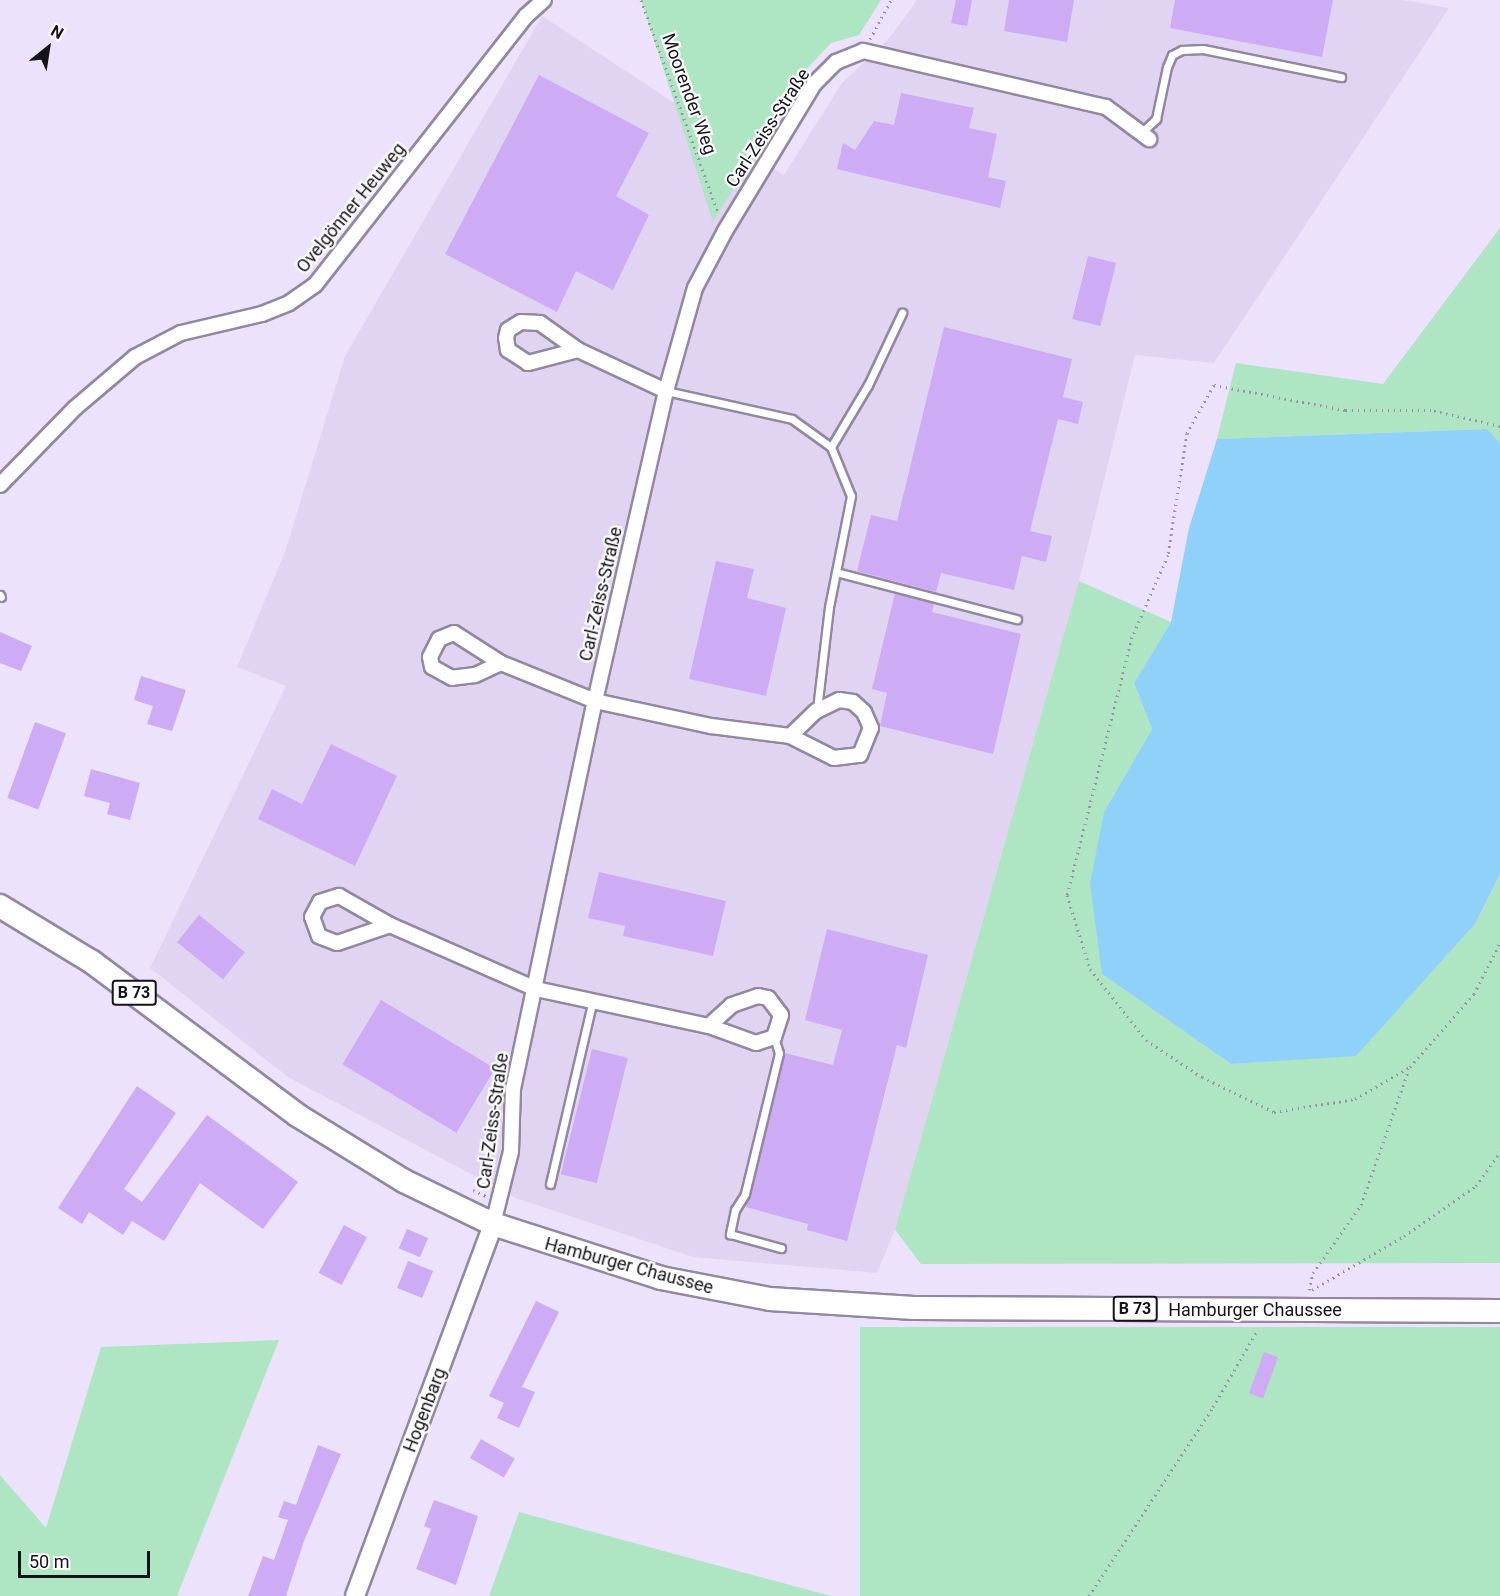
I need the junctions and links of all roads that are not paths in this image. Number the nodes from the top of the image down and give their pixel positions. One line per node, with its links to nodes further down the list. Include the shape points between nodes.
1 (544, 0): 8 (street, Ovelgönner Heuweg, via 526,16 315,285 289,303 262,314 181,333 135,357 75,408)
2 (1341, 77): 3 (lane, via 1203,49 1182,50 1172,56 1167,67 1156,119)
3 (1145, 136): 6 (street, Carl-Zeiss-Straße, via 1106,107 863,51 836,62 814,84 725,231 696,288)
4 (902, 313): 7 (lane, via 868,385)
5 (578, 350): 5 (street, via 532,321 514,326 506,338 508,350 528,363); 6 (street)
6 (666, 391): 7 (lane, via 792,419); 12 (street, Carl-Zeiss-Straße)
7 (831, 447): 9 (lane, via 851,496)
8 (0, 485)
9 (836, 572): 10 (lane); 13 (lane)
10 (1017, 619)
11 (501, 663): 11 (street, via 454,633 439,639 430,657 438,672 452,678 475,675); 12 (street)
12 (595, 700): 14 (street, via 711,726); 17 (street, Carl-Zeiss-Straße)
13 (816, 711): 14 (street); 14 (street, via 839,700 853,702 864,712 869,718 870,737 860,755 834,758)
14 (790, 735)
15 (0, 906): 22 (main road, Hamburger Chaussee / B 73, via 92,962 231,1069 328,1136 404,1181)
16 (390, 925): 16 (street, via 337,943 319,936 312,917 320,902 339,896); 17 (street)
17 (536, 989): 18 (street); 22 (street, Carl-Zeiss-Straße, via 513,1089 511,1151)
18 (592, 1003): 19 (street); 21 (lane)
19 (709, 1026): 20 (street, via 756,1043); 20 (street, via 732,1005 758,996 768,998 781,1015)
20 (774, 1037): 23 (lane, via 779,1053 745,1194 735,1210 730,1234)
21 (550, 1184)
22 (493, 1224): 24 (main road, Hamburger Chaussee / B 73, via 661,1278 770,1299 914,1308); 25 (street, Hogenbarg)
23 (781, 1248)
24 (1500, 1311)
25 (355, 1596)

